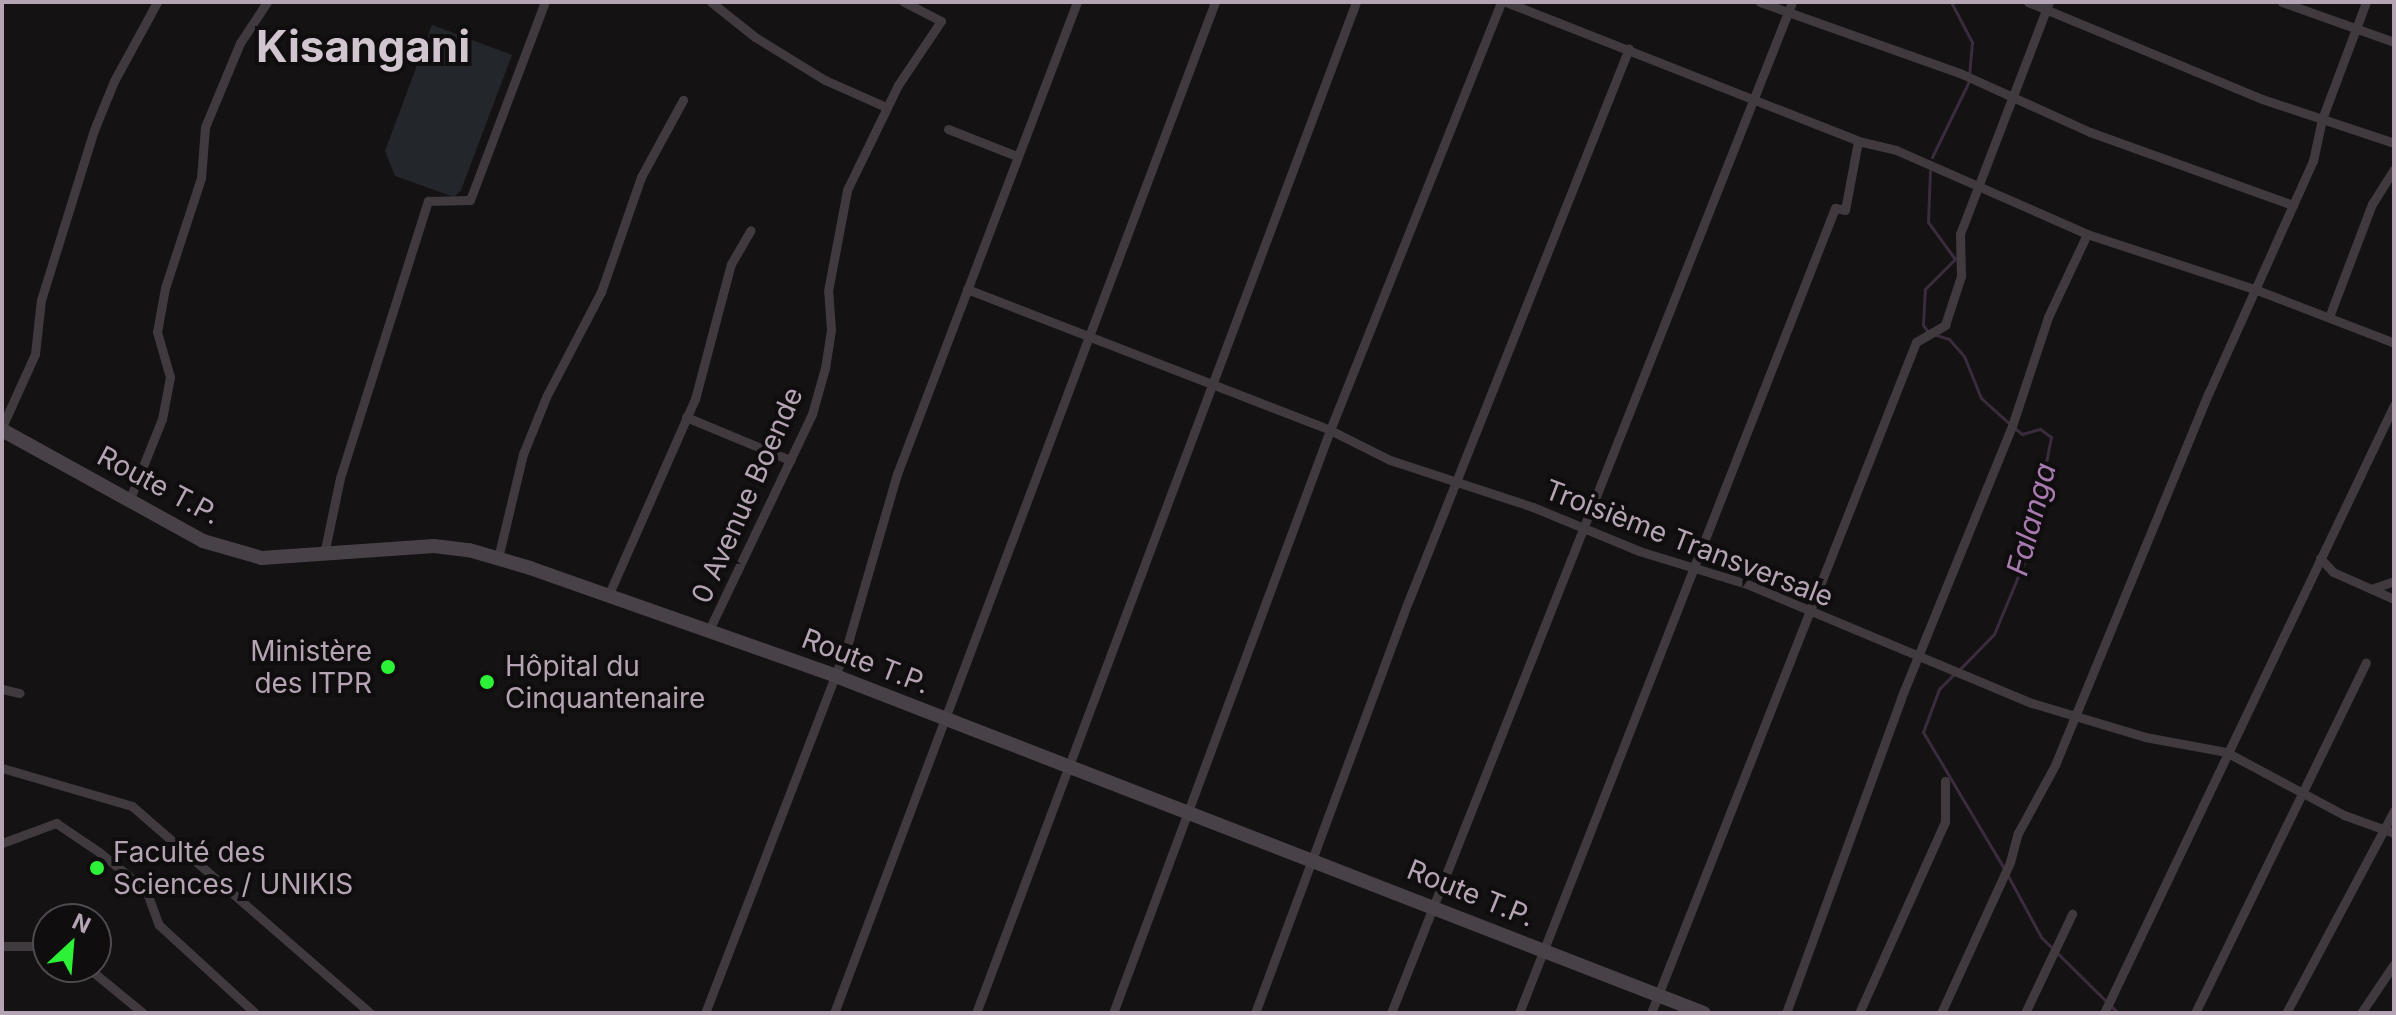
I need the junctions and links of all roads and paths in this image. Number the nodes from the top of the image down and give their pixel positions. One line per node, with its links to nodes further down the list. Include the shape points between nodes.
1 (157, 2): 42 (street, via 94,130 49,272 35,354)
2 (267, 2): 46 (street, via 240,43 205,127 201,178 165,288 157,332 170,377 165,405)
3 (545, 2): 48 (street, via 470,200 428,201 340,478)
4 (711, 2): 23 (street, via 755,37 825,80)
5 (904, 2): 23 (street, 0 Avenue Boende, via 941,21)
6 (1077, 2): 28 (street)
7 (1215, 2): 37 (street)
8 (1356, 2): 39 (street)
9 (1503, 2): 19 (street); 43 (street)
10 (1760, 2): 16 (street)
11 (1792, 2): 16 (street)
12 (2028, 2): 15 (street)
13 (2282, 2): 17 (street)
14 (2366, 2): 17 (street)
15 (2048, 6): 20 (street); 24 (street)
16 (1787, 14): 20 (street, via 1967,76); 21 (street)
17 (2354, 29): 18 (street); 24 (street)
18 (2394, 42)
19 (1629, 48): 21 (street); 45 (street)
20 (2013, 98): 30 (street); 31 (street, via 2090,132)
21 (1754, 99): 26 (street); 47 (street)
22 (683, 100): 49 (street, via 641,177 601,292 546,397 523,454)
23 (886, 107): 44 (street, 0 Avenue Boende, via 841,214 828,291 831,330 825,368 812,414)
24 (2322, 119): 27 (street); 31 (street, via 2313,161)
25 (948, 129): 28 (street)
26 (1858, 141): 30 (street, via 1925,162); 51 (street, via 1845,210 1835,208)
27 (2394, 143)
28 (1017, 156): 34 (street)
29 (2394, 169): 36 (street, via 2372,204)
30 (1977, 188): 33 (street); 56 (street, via 1960,234 1961,276 1945,325 1916,342)
31 (2293, 205): 35 (street)
32 (751, 230): 41 (street, via 731,264)
33 (2087, 234): 35 (street); 58 (street, via 2048,317 2012,426)
34 (967, 289): 37 (street, Troisième Transversale); 60 (street, via 897,474 849,639)
35 (2257, 290): 36 (street); 63 (street)
36 (2329, 317): 38 (street)
37 (1089, 337): 39 (street, Troisième Transversale); 64 (street)
38 (2394, 343)
39 (1212, 385): 43 (street, Troisième Transversale); 66 (street)
40 (2394, 405): 50 (street)
41 (686, 417): 44 (street); 54 (street)
42 (2, 429): 46 (street, Route T.P.)
43 (1330, 430): 45 (street, Troisième Transversale, via 1390,460); 70 (street)
44 (790, 460): 57 (street, 0 Avenue Boende)
45 (1459, 480): 47 (street, Troisième Transversale); 74 (street)
46 (129, 501): 48 (street, Route T.P., via 203,541 262,558)
47 (1585, 532): 51 (street, Troisième Transversale); 75 (street)
48 (324, 554): 49 (street, Route T.P., via 434,546)
49 (498, 558): 54 (street, Route T.P.)
50 (2320, 558): 53 (street, via 2333,572); 65 (street)
51 (1695, 569): 56 (street, Troisième Transversale, via 1747,584); 79 (street)
52 (2394, 581): 53 (street)
53 (2370, 589): 55 (street)
54 (608, 596): 57 (street, Route T.P.)
55 (2394, 599)
56 (1810, 613): 58 (street, Troisième Transversale); 82 (street)
57 (709, 630): 60 (street, Route T.P.)
58 (1920, 655): 63 (street, Troisième Transversale, via 2032,703); 95 (street)
59 (2366, 662): 69 (street)
60 (833, 675): 64 (street, Route T.P.); 86 (street)
61 (2, 689): 62 (street)
62 (20, 693)
63 (2073, 713): 65 (street, Troisième Transversale, via 2145,737); 97 (street, via 2055,765 2018,833 2010,862)
64 (945, 719): 66 (street, Route T.P.); 87 (street)
65 (2226, 752): 69 (street, Troisième Transversale); 99 (street)
66 (1069, 765): 70 (street, Route T.P.); 88 (street)
67 (2, 768): 85 (street, via 132,806)
68 (1945, 781): 96 (street, via 1945,822)
69 (2304, 792): 72 (street, Troisième Transversale); 100 (street)
70 (1190, 811): 74 (street, Route T.P.); 89 (street)
71 (2394, 811): 72 (street)
72 (2390, 831): 101 (street)
73 (2, 843): 84 (street, via 56,823 146,890 159,925)
74 (1311, 858): 75 (street, Route T.P.); 90 (street)
75 (1430, 904): 79 (street, Route T.P.); 91 (street)
76 (2072, 914): 98 (street)
77 (2, 946): 78 (street)
78 (32, 946)
79 (1544, 950): 82 (street, Route T.P.); 92 (street)
80 (2394, 964): 102 (street)
81 (106, 983): 83 (street)
82 (1658, 996): 93 (street); 94 (street, Route T.P.)
83 (143, 1013)
84 (255, 1013)
85 (370, 1013)
86 (705, 1013)
87 (834, 1013)
88 (976, 1013)
89 (1113, 1013)
90 (1255, 1013)
91 (1391, 1013)
92 (1519, 1013)
93 (1651, 1013)
94 (1704, 1013)
95 (1786, 1013)
96 (1859, 1013)
97 (1941, 1013)
98 (2025, 1013)
99 (2104, 1013)
100 (2195, 1013)
101 (2286, 1013)
102 (2361, 1013)

